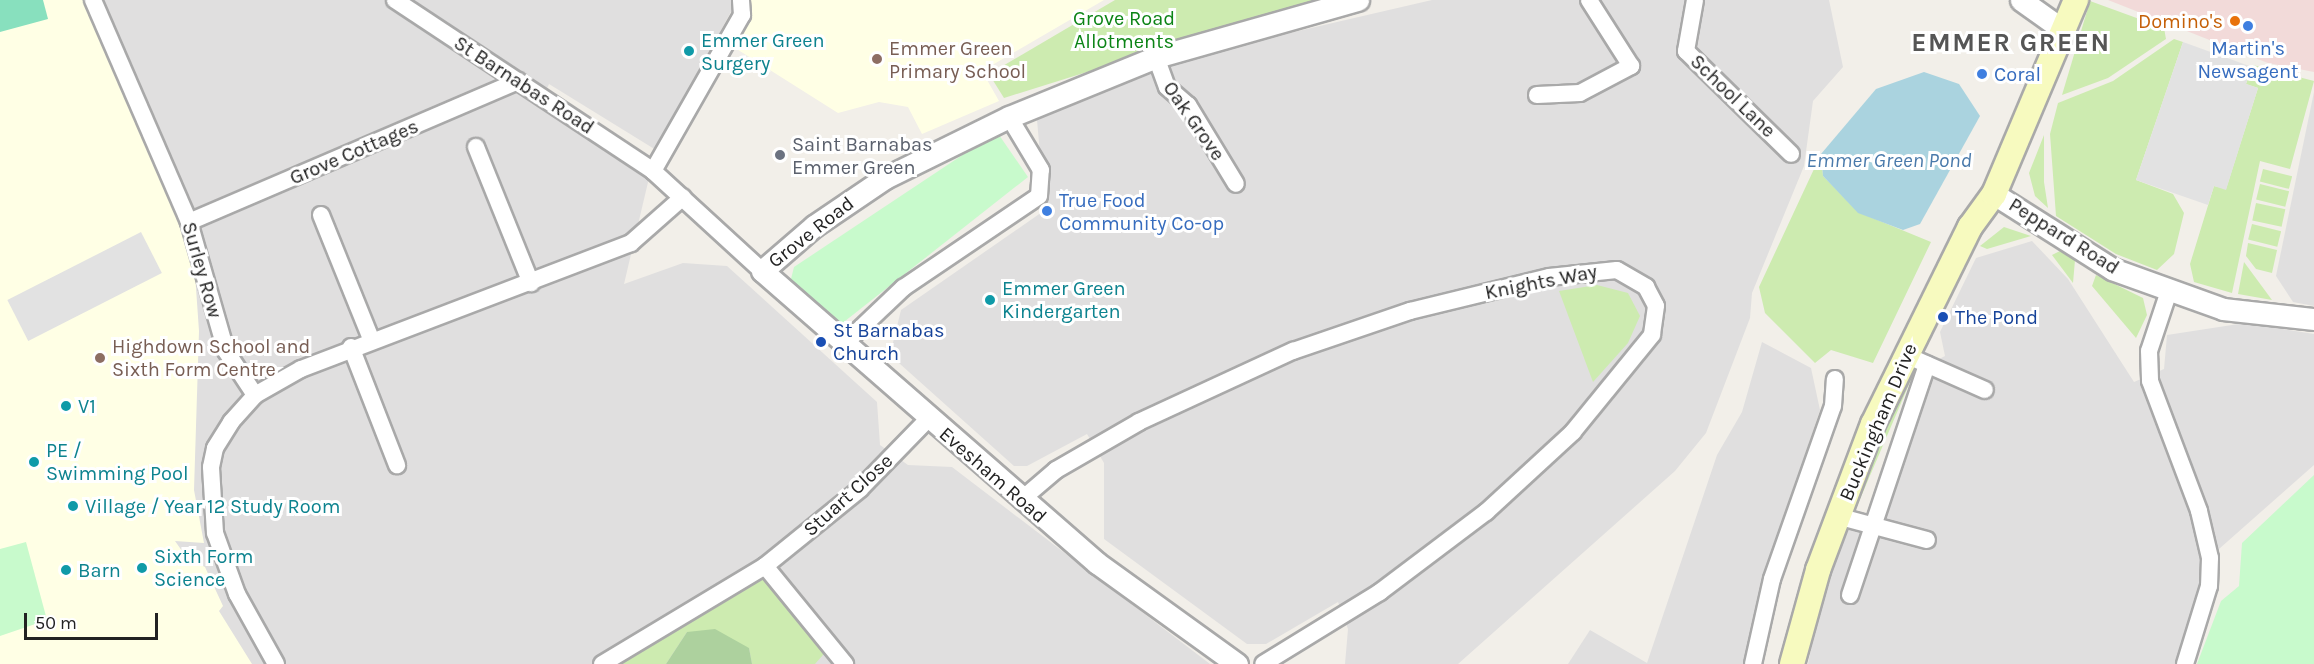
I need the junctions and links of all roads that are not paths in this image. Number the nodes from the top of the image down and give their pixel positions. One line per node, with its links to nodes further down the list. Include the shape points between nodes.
1 (93, 0): 21 (street, Surley Row)
2 (395, 0): 11 (street, St Barnabas Road)
3 (1358, 0): 10 (street, Grove Road)
4 (1589, 0): 12 (street, via 1631,66 1580,93)
5 (1695, 0): 15 (street, School Lane, via 1686,51)
6 (2021, 0): 9 (street)
7 (2076, 0): 9 (main road, Peppard Road)
8 (741, 7): 16 (street)
9 (2063, 30): 18 (main road, Peppard Road)
10 (1156, 57): 13 (street, Grove Road); 17 (street, Oak Grove, via 1167,87 1188,105)
11 (518, 81): 16 (street, St Barnabas Road); 21 (street, Grove Cottages)
12 (1537, 95)
13 (1009, 117): 22 (street, Grove Road, via 885,178 814,226); 27 (street, via 1041,170 1039,196 903,288)
14 (476, 147): 23 (street)
15 (1791, 154)
16 (653, 171): 19 (street, St Barnabas Road)
17 (1236, 184)
18 (1994, 194): 24 (street, Peppard Road, via 2112,269); 29 (main road, Buckingham Drive, via 1970,227)
19 (683, 197): 22 (street, Grove Road); 23 (street, via 631,243)
20 (321, 215): 26 (street)
21 (189, 222): 33 (street, Surley Row, via 226,351)
22 (762, 271): 27 (street, Evesham Road)
23 (531, 283): 26 (street)
24 (2169, 291): 25 (street, Peppard Road, via 2231,311); 49 (street, via 2149,351 2150,381 2199,511 2210,558 2209,586)
25 (2314, 319)
26 (371, 339): 28 (street)
27 (843, 345): 34 (street, Evesham Road)
28 (351, 347): 33 (street); 35 (street)
29 (1906, 353): 30 (street); 37 (main road, Buckingham Drive)
30 (1927, 365): 32 (street); 38 (street)
31 (1835, 380): 47 (street, via 1833,406 1772,579)
32 (1985, 390)
33 (255, 395): 42 (street, via 215,448 210,486 222,558)
34 (928, 419): 36 (street, Evesham Road); 40 (street, Stuart Close, via 860,489)
35 (397, 465)
36 (1021, 500): 45 (street, Evesham Road, via 1097,563); 46 (street, Knights Way, via 1056,470 1138,423 1304,347 1410,311 1549,277 1617,270 1646,287 1656,306 1652,335 1573,432 1486,512 1380,592)
37 (1837, 516): 38 (street); 48 (main road, Buckingham Drive)
38 (1870, 525): 39 (street); 41 (street)
39 (1927, 540)
40 (765, 566): 43 (street, Stuart Close); 44 (street)
41 (1850, 595)
42 (276, 664)
43 (602, 664)
44 (845, 664)
45 (1237, 664)
46 (1263, 664)
47 (1753, 664)
48 (1792, 664)
49 (2185, 664)

